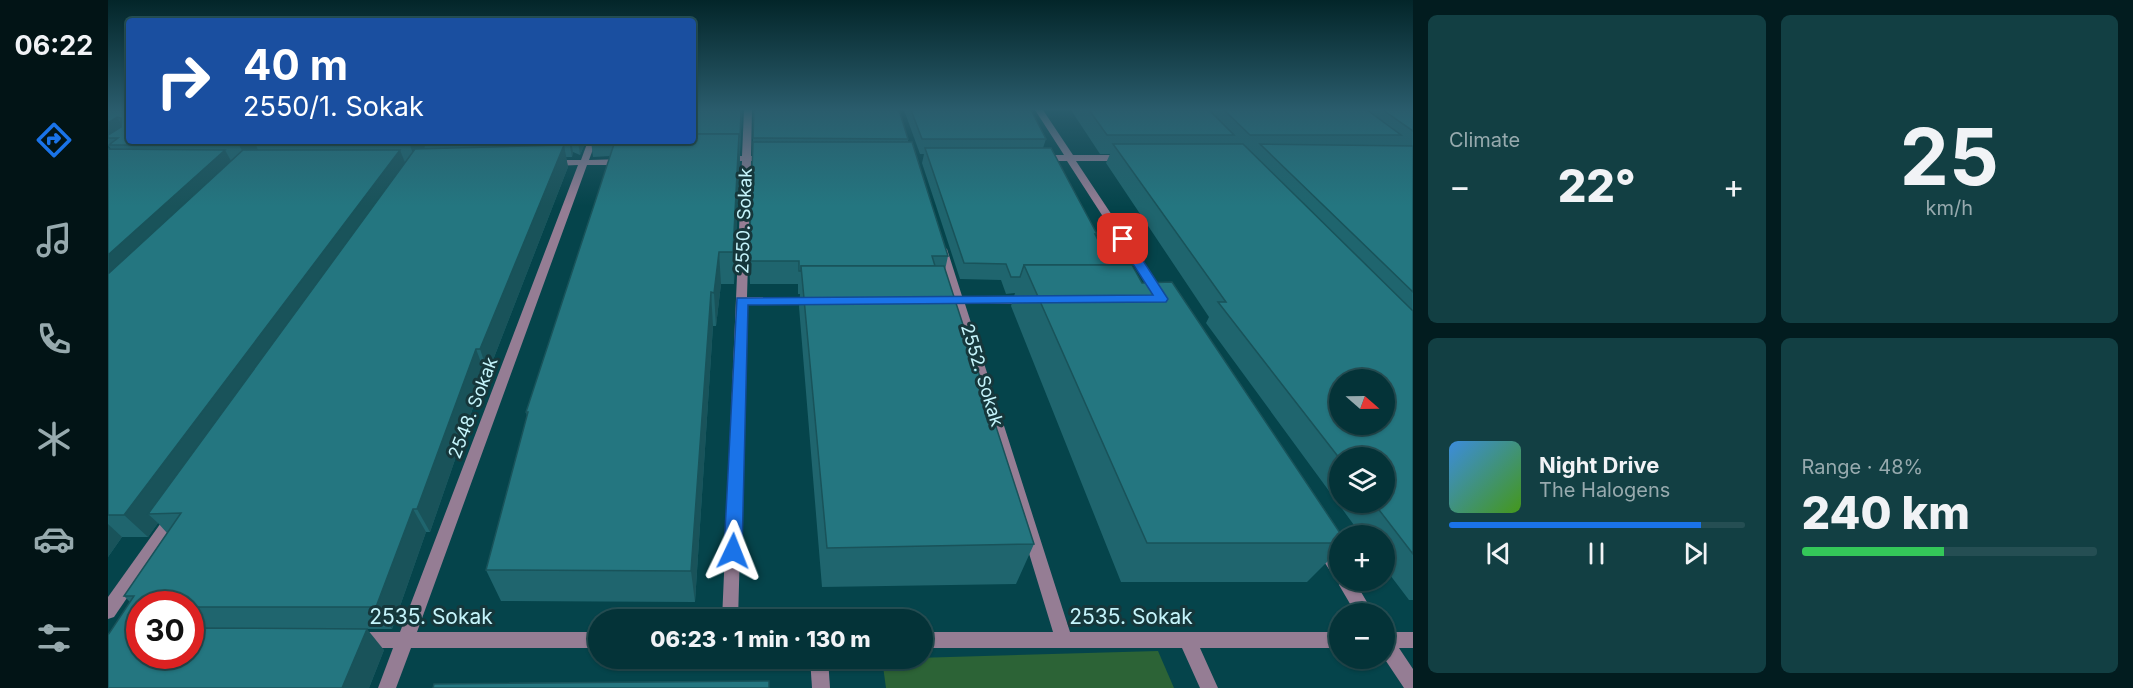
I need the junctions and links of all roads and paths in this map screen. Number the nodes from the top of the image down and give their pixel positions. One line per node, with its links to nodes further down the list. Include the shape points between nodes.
1 (747, 142): 4 (street, 2550. Sokak)
2 (1060, 142): 7 (street)
3 (591, 144): 11 (street, 2548. Sokak)
4 (746, 158): 5 (street); 9 (street); 17 (street, 2550. Sokak)
5 (782, 158)
6 (1037, 158): 7 (street)
7 (1071, 158): 8 (street); 19 (street)
8 (1130, 158)
9 (712, 159)
10 (630, 162): 11 (street)
11 (584, 163): 12 (street); 26 (street, 2548. Sokak)
12 (537, 164)
13 (938, 234): 15 (street, 2552. Sokak)
14 (935, 300): 15 (street)
15 (958, 300): 16 (street); 29 (street, 2552. Sokak)
16 (1042, 300)
17 (741, 301): 18 (street); 23 (street, 2550. Sokak)
18 (833, 301)
19 (1160, 302)
20 (182, 504): 24 (street)
21 (1314, 533): 22 (street)
22 (1329, 556)
23 (730, 609)
24 (108, 611)
25 (345, 640): 26 (street, 2535. Sokak)
26 (405, 640): 27 (street, 2535. Sokak); 37 (street, 2548. Sokak)
27 (588, 640)
28 (933, 640): 29 (street, 2535. Sokak)
29 (1064, 640): 30 (street, 2535. Sokak)
30 (1187, 640): 31 (street, 2535. Sokak); 39 (street)
31 (1329, 640)
32 (1413, 640): 33 (street)
33 (1395, 641)
34 (1395, 658): 36 (street)
35 (820, 669): 38 (street)
36 (1413, 686)
37 (387, 688)
38 (821, 688)
39 (1209, 688)

